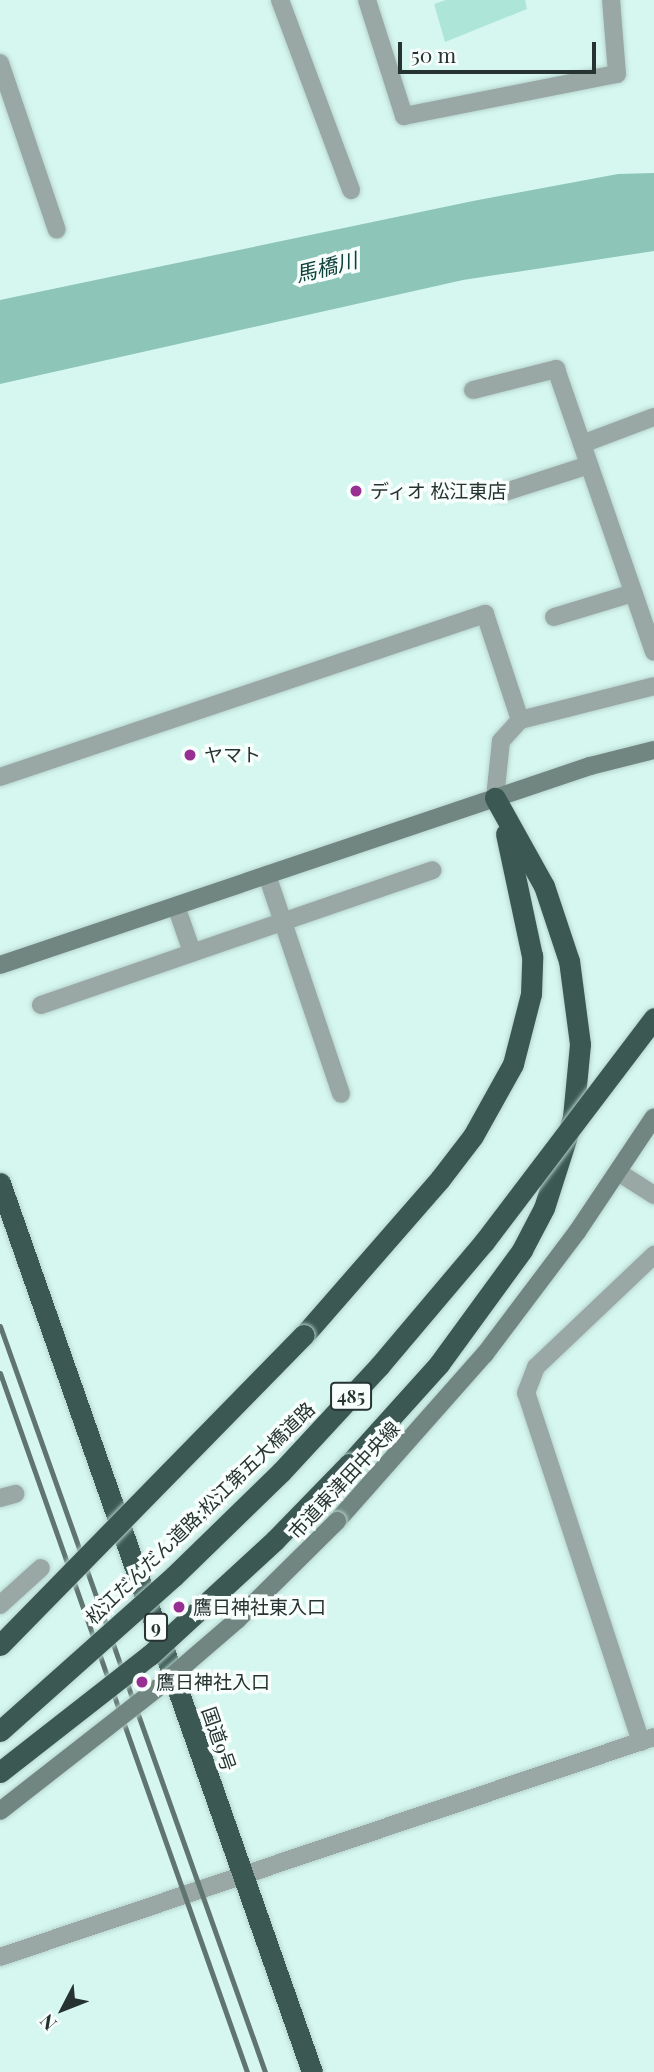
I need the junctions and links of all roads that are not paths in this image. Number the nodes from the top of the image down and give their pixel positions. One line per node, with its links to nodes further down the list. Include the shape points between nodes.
1 (280, 0): 5 (street)
2 (368, 0): 3 (street, via 404,116 617,74)
3 (611, 0)
4 (0, 63): 6 (street)
5 (351, 190)
6 (57, 230)
7 (473, 390): 9 (street, via 556,369)
8 (654, 417): 9 (street)
9 (582, 444): 10 (street)
10 (589, 465): 11 (street); 12 (street)
11 (502, 494)
12 (633, 593): 13 (street); 14 (street)
13 (554, 617)
14 (654, 652)
15 (654, 686): 16 (street)
16 (520, 720): 18 (street, via 485,614); 19 (street, via 501,741)
17 (654, 750): 19 (street)
18 (0, 777)
19 (495, 798): 21 (street); 36 (highway, bridge, via 518,877 532,956 531,994 513,1064 473,1136 304,1335); 39 (highway, bridge, via 544,886 569,961 580,1044 573,1117 544,1208 522,1250 439,1364 349,1464 275,1540 149,1655)
20 (432, 870): 23 (street)
21 (267, 875): 22 (street); 23 (street)
22 (176, 906): 24 (street); 25 (street)
23 (283, 920): 24 (street); 28 (street)
24 (192, 952): 26 (street)
25 (0, 965)
26 (41, 1005)
27 (654, 1018): 37 (highway, 松江だんだん道路;松江第五大橋道路 / 485, bridge, via 484,1242 371,1374 174,1576)
28 (341, 1094)
29 (654, 1117): 30 (street, 市道東津田中央線)
30 (618, 1172): 32 (street); 40 (street, 市道東津田中央線, bridge, via 485,1354 337,1521 175,1673)
31 (0, 1183): 41 (highway, 国道9号 / 9)
32 (654, 1195)
33 (654, 1255): 38 (street, via 536,1367 526,1393)
34 (41, 1568): 35 (street)
35 (0, 1605)
36 (0, 1645)
37 (0, 1731)
38 (648, 1740): 41 (street)
39 (0, 1772)
40 (0, 1811)
41 (244, 1878): 42 (street, via 201,1888); 43 (highway, 国道9号 / 9)
42 (0, 1956)
43 (312, 2072)

